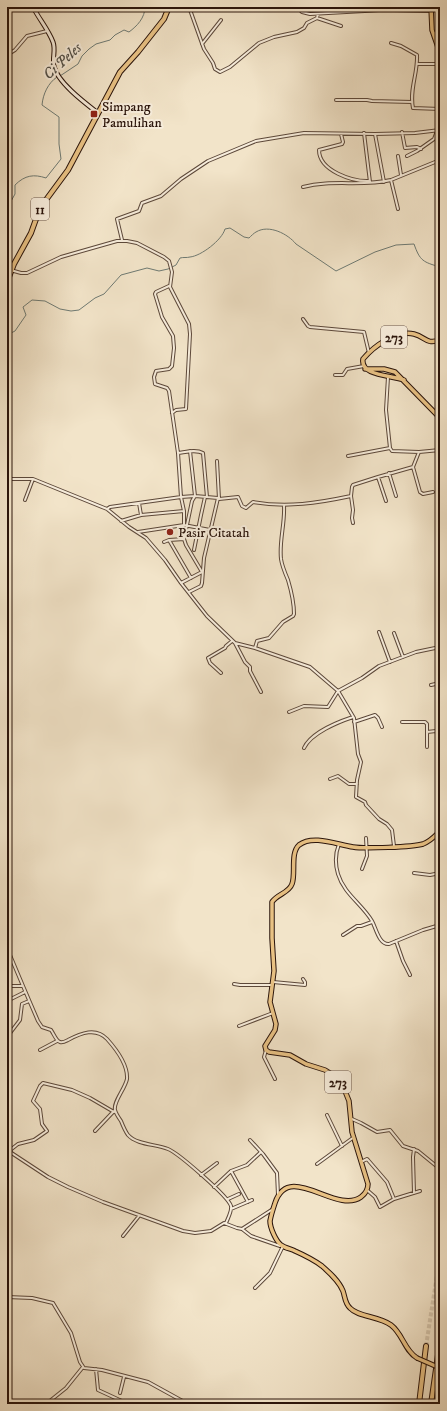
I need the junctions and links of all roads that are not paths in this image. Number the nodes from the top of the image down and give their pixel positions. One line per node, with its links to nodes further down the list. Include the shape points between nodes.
1 (33, 7): 10 (main road)
2 (169, 7): 22 (highway, 11, via 164,19 120,72)
3 (189, 7): 14 (street)
4 (297, 7): 6 (street, via 302,12)
5 (430, 9): 6 (street); 12 (main road)
6 (318, 14): 7 (street)
7 (317, 18): 9 (street); 14 (street, via 297,32 274,36 259,43 222,72 215,69)
8 (221, 20): 14 (street)
9 (341, 26)
10 (47, 31): 16 (street, via 27,36); 22 (main road, via 54,46 55,72)
11 (440, 32): 12 (street)
12 (433, 34): 15 (main road)
13 (391, 43): 17 (street, via 416,54)
14 (202, 44)
15 (440, 53)
16 (7, 55)
17 (416, 64): 18 (street); 20 (street)
18 (440, 64)
19 (336, 100): 20 (street)
20 (412, 102): 21 (street, via 413,108)
21 (440, 109)
22 (98, 113): 42 (highway, 11, via 68,170 40,208 31,233)
23 (437, 130): 24 (street); 25 (street); 29 (street, via 434,139)
24 (440, 130)
25 (402, 132): 28 (street); 29 (street, via 405,148)
26 (364, 133): 27 (street); 28 (street); 36 (street)
27 (341, 134): 35 (street, via 342,144 320,149 319,153 330,169 344,177); 41 (street, via 304,133 256,141 208,161 160,196 142,203 139,211 117,219)
28 (375, 134): 37 (street)
29 (421, 149): 31 (street)
30 (398, 156): 33 (street)
31 (407, 156)
32 (440, 160): 33 (street)
33 (401, 175): 34 (street)
34 (391, 180): 37 (street); 40 (street)
35 (363, 182): 36 (street); 38 (street)
36 (370, 182): 37 (street); 38 (street)
37 (384, 182)
38 (359, 184): 39 (street, via 325,183)
39 (303, 187)
40 (398, 209)
41 (122, 240): 42 (street, via 61,257 32,271 22,273); 43 (street, via 137,243 169,261 172,272)
42 (9, 269): 44 (highway, 11)
43 (170, 285): 55 (street, via 189,324 190,334 186,409); 55 (street, via 155,294 162,317 174,336 172,366 156,371 154,377 155,384 168,389)
44 (7, 304): 45 (highway, 11)
45 (7, 314): 47 (highway, 11)
46 (303, 319): 50 (street, via 314,328 364,332)
47 (7, 333): 48 (highway, 11)
48 (7, 336)
49 (440, 340): 50 (main road, 273, via 431,342 417,335 405,334 384,341)
50 (368, 353): 51 (main road, 273, via 363,359)
51 (365, 368): 52 (street, via 347,369 343,375); 53 (main road, via 370,372); 54 (main road, 273, via 390,370)
52 (335, 375)
53 (388, 376): 54 (main road); 57 (street, via 386,410)
54 (404, 380): 56 (main road, 273)
55 (172, 413): 61 (street)
56 (440, 418)
57 (390, 448): 60 (street); 62 (street)
58 (440, 450): 60 (street)
59 (190, 451): 61 (street); 70 (street); 74 (street, via 203,453)
60 (419, 452): 64 (street)
61 (178, 453): 73 (street)
62 (348, 456)
63 (217, 461): 75 (street)
64 (413, 467): 65 (street); 69 (street, via 420,492)
65 (389, 474): 66 (street); 72 (street)
66 (378, 477): 71 (street, via 353,485); 77 (street)
67 (7, 479): 68 (street)
68 (33, 479): 76 (street); 80 (street)
69 (433, 492)
70 (194, 496): 73 (street); 74 (street); 85 (street)
71 (351, 496): 79 (street); 84 (street)
72 (396, 496)
73 (182, 497): 78 (street); 81 (street)
74 (206, 497): 75 (street); 86 (street)
75 (219, 499): 79 (street, via 238,497 245,508 253,502); 87 (street)
76 (25, 500)
77 (386, 501)
78 (139, 503): 80 (street); 82 (street)
79 (284, 506): 101 (street, via 280,551 290,586 294,614 269,638 257,641)
80 (107, 509): 83 (street)
81 (184, 511): 82 (street); 85 (street)
82 (141, 515): 83 (street)
83 (121, 521): 88 (street)
84 (353, 523)
85 (186, 525): 86 (street); 88 (street); 89 (street)
86 (198, 527): 87 (street); 92 (street)
87 (210, 530): 93 (street)
88 (137, 532): 95 (street, via 146,538 165,560)
89 (184, 538): 90 (street); 93 (street)
90 (169, 540): 91 (street); 94 (street)
91 (164, 542)
92 (194, 550)
93 (202, 572): 94 (street); 96 (street, via 202,585)
94 (192, 578): 95 (street)
95 (181, 583): 96 (street)
96 (189, 592): 99 (street, via 207,616)
97 (379, 632): 103 (street)
98 (394, 633): 102 (street)
99 (233, 642): 101 (street); 104 (street, via 208,658); 108 (street, via 250,667)
100 (440, 647): 102 (street)
101 (255, 648): 107 (street, via 310,667)
102 (403, 657): 103 (street)
103 (390, 662): 107 (street)
104 (221, 673)
105 (440, 683): 106 (street)
106 (431, 685)
107 (338, 691): 109 (street, via 328,707 304,706); 110 (street)
108 (261, 692)
109 (289, 712)
110 (353, 717): 111 (street); 117 (street, via 318,733)
111 (354, 722): 113 (street, via 375,715); 119 (street, via 361,762)
112 (402, 722): 114 (street, via 426,722)
113 (382, 727)
114 (427, 732): 115 (street, via 436,731 438,736); 116 (street)
115 (440, 735)
116 (427, 747)
117 (304, 748)
118 (330, 779): 119 (street, via 338,776 349,784)
119 (357, 784): 123 (street, via 356,797 365,802 366,806 392,830)
120 (440, 831): 123 (main road, via 424,844)
121 (366, 838): 124 (street)
122 (340, 843): 124 (main road); 128 (street, via 335,854 338,874 344,888); 135 (main road, via 311,841 301,844 296,850 292,886 272,902)
123 (394, 846): 124 (main road)
124 (366, 847): 125 (street, via 366,860)
125 (362, 869)
126 (414, 873): 127 (street)
127 (440, 873)
128 (372, 922): 130 (street, via 357,926); 131 (street, via 378,936 386,944)
129 (440, 925): 131 (street)
130 (343, 935)
131 (396, 941): 133 (street)
132 (7, 948): 138 (street)
133 (410, 975)
134 (303, 978): 135 (street, via 305,985)
135 (273, 983): 136 (street); 142 (main road, via 270,1002)
136 (234, 984)
137 (7, 986): 138 (street)
138 (23, 986): 139 (street)
139 (25, 992): 140 (street); 141 (street)
140 (7, 1001)
141 (29, 1001): 144 (street, via 22,1004 20,1020); 145 (street, via 42,1027 52,1030)
142 (273, 1013): 143 (street); 147 (main road, via 276,1027 266,1044)
143 (239, 1026)
144 (7, 1037)
145 (57, 1041): 146 (street); 149 (street, via 64,1042 77,1035 91,1032 102,1034 110,1042 123,1062 127,1077)
146 (40, 1050)
147 (266, 1050): 148 (street, via 264,1058); 151 (main road, 273, via 290,1055 333,1075 348,1098)
148 (275, 1079)
149 (114, 1111): 152 (street); 157 (street, via 72,1090 42,1083 33,1101 40,1107 42,1124 48,1131); 164 (street, via 130,1136 138,1141 169,1149)
150 (326, 1115): 155 (street)
151 (350, 1119): 153 (main road, 273); 156 (street, via 377,1132 390,1130 403,1146)
152 (95, 1131)
153 (354, 1137): 155 (street); 159 (main road, 273)
154 (250, 1140): 158 (street)
155 (342, 1146): 161 (street)
156 (414, 1149): 162 (street); 169 (street)
157 (8, 1151): 177 (street, via 60,1183)
158 (261, 1152): 163 (street, via 247,1165); 170 (street, via 277,1173)
159 (361, 1162): 166 (main road, 273); 172 (street, via 368,1160 387,1182)
160 (217, 1163): 164 (street)
161 (317, 1164)
162 (440, 1169)
163 (231, 1171): 165 (street); 174 (street)
164 (201, 1175): 165 (street)
165 (214, 1188): 171 (street)
166 (367, 1190): 170 (main road, via 360,1198 351,1200 336,1199 294,1187); 172 (street, via 375,1196 380,1207)
167 (420, 1191): 169 (street)
168 (238, 1194): 171 (street)
169 (414, 1194): 172 (street)
170 (278, 1195): 175 (main road)
171 (228, 1199): 176 (street)
172 (394, 1199)
173 (252, 1200): 174 (street)
174 (248, 1202): 176 (street)
175 (274, 1208): 179 (street); 181 (main road, via 270,1225 278,1242)
176 (231, 1209): 178 (street)
177 (140, 1216): 178 (street, via 190,1232 211,1231); 180 (street)
178 (226, 1223): 179 (street)
179 (242, 1229): 181 (street, via 251,1236)
180 (123, 1236)
181 (283, 1246): 182 (street, via 270,1274); 187 (main road, bridge, via 311,1259 338,1282 350,1309 391,1325 408,1350 417,1358)
182 (255, 1288)
183 (7, 1296): 186 (street, via 53,1303 71,1333)
184 (426, 1346): 194 (highway)
185 (439, 1348): 195 (highway)
186 (83, 1367): 188 (street); 192 (street, via 66,1388)
187 (440, 1368)
188 (96, 1369): 189 (street); 191 (street, via 98,1390)
189 (124, 1377): 190 (street); 193 (street, via 148,1382)
190 (120, 1393)
191 (124, 1402)
192 (46, 1404)
193 (188, 1404)
194 (419, 1404)
195 (431, 1404)

